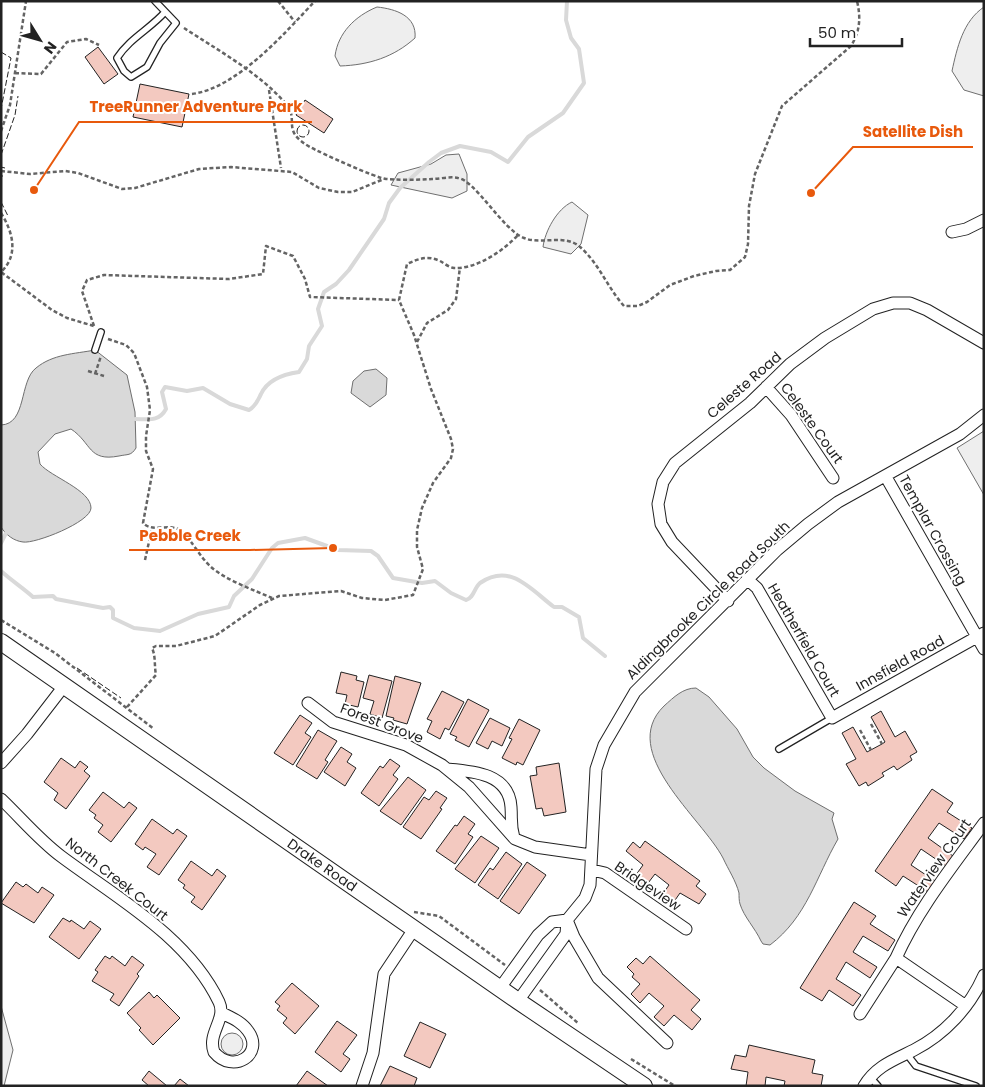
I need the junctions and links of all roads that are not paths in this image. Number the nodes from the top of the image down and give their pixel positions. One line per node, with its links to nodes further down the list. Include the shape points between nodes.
1 (155, 1): 2 (lane)
2 (165, 12): 2 (lane, via 176,23 147,67 131,77 118,58 126,44 153,26)
3 (984, 220): 4 (street)
4 (952, 232)
5 (101, 332): 7 (lane)
6 (984, 343): 8 (street, Celeste Road, via 927,310 910,303 893,302 873,309 825,338)
7 (95, 350)
8 (766, 387): 11 (street, Celeste Court, via 791,415); 13 (street, Celeste Road, via 675,463 663,482 658,504 661,524 672,542)
9 (984, 414): 10 (street, Aldingbrooke Circle Road South, via 960,434)
10 (886, 477): 12 (street, Aldingbrooke Circle Road South, via 838,502 808,524); 14 (street, Templar Crossing)
11 (833, 478)
12 (747, 579): 13 (street, Aldingbrooke Circle Road South); 19 (street, Heatherfield Court, via 757,588)
13 (728, 601): 26 (street, Aldingbrooke Circle Road South, via 635,692 616,722 596,769)
14 (980, 635): 16 (street, Templar Crossing); 19 (street, Innsfield Road)
15 (1, 642): 17 (street, Drake Road)
16 (984, 649)
17 (64, 686): 21 (street); 29 (street, Drake Road)
18 (308, 703): 22 (street, Forest Grove, via 333,722 406,745)
19 (832, 718): 20 (lane)
20 (779, 749)
21 (1, 762)
22 (447, 769): 25 (street, Forest Grove, via 469,788); 25 (street, Forest Grove, via 491,775 506,790)
23 (1, 799): 36 (street, North Creek Court, via 60,856 141,913 194,963 219,1002)
24 (984, 823): 31 (street, Waterview Court, via 909,929)
25 (515, 839): 26 (street, Forest Grove, via 535,848)
26 (592, 855): 27 (street, Aldingbrooke Circle Road South)
27 (592, 870): 28 (street, Aldingbrooke Circle Road South, via 585,898); 30 (street, Bridgeview, via 605,873)
28 (567, 920): 33 (street, Aldingbrooke Circle Road South, via 552,922 538,935); 34 (street, Aldingbrooke Circle Road South, via 566,934); 38 (street, via 598,978)
29 (414, 929): 33 (street, Drake Road); 41 (street, via 384,974 373,1053)
30 (686, 929)
31 (896, 958): 35 (street); 37 (street, Waterview Court)
32 (984, 974): 35 (street)
33 (500, 988): 34 (street, Drake Road)
34 (518, 1001): 42 (street, Drake Road)
35 (966, 1006): 39 (street, via 956,1020 932,1039)
36 (222, 1013)
37 (860, 1014)
38 (667, 1043)
39 (906, 1053): 40 (street, via 887,1062); 44 (lane, via 916,1066)
40 (867, 1081): 43 (lane)
41 (362, 1086)
42 (644, 1086)
43 (878, 1086)
44 (976, 1086)

